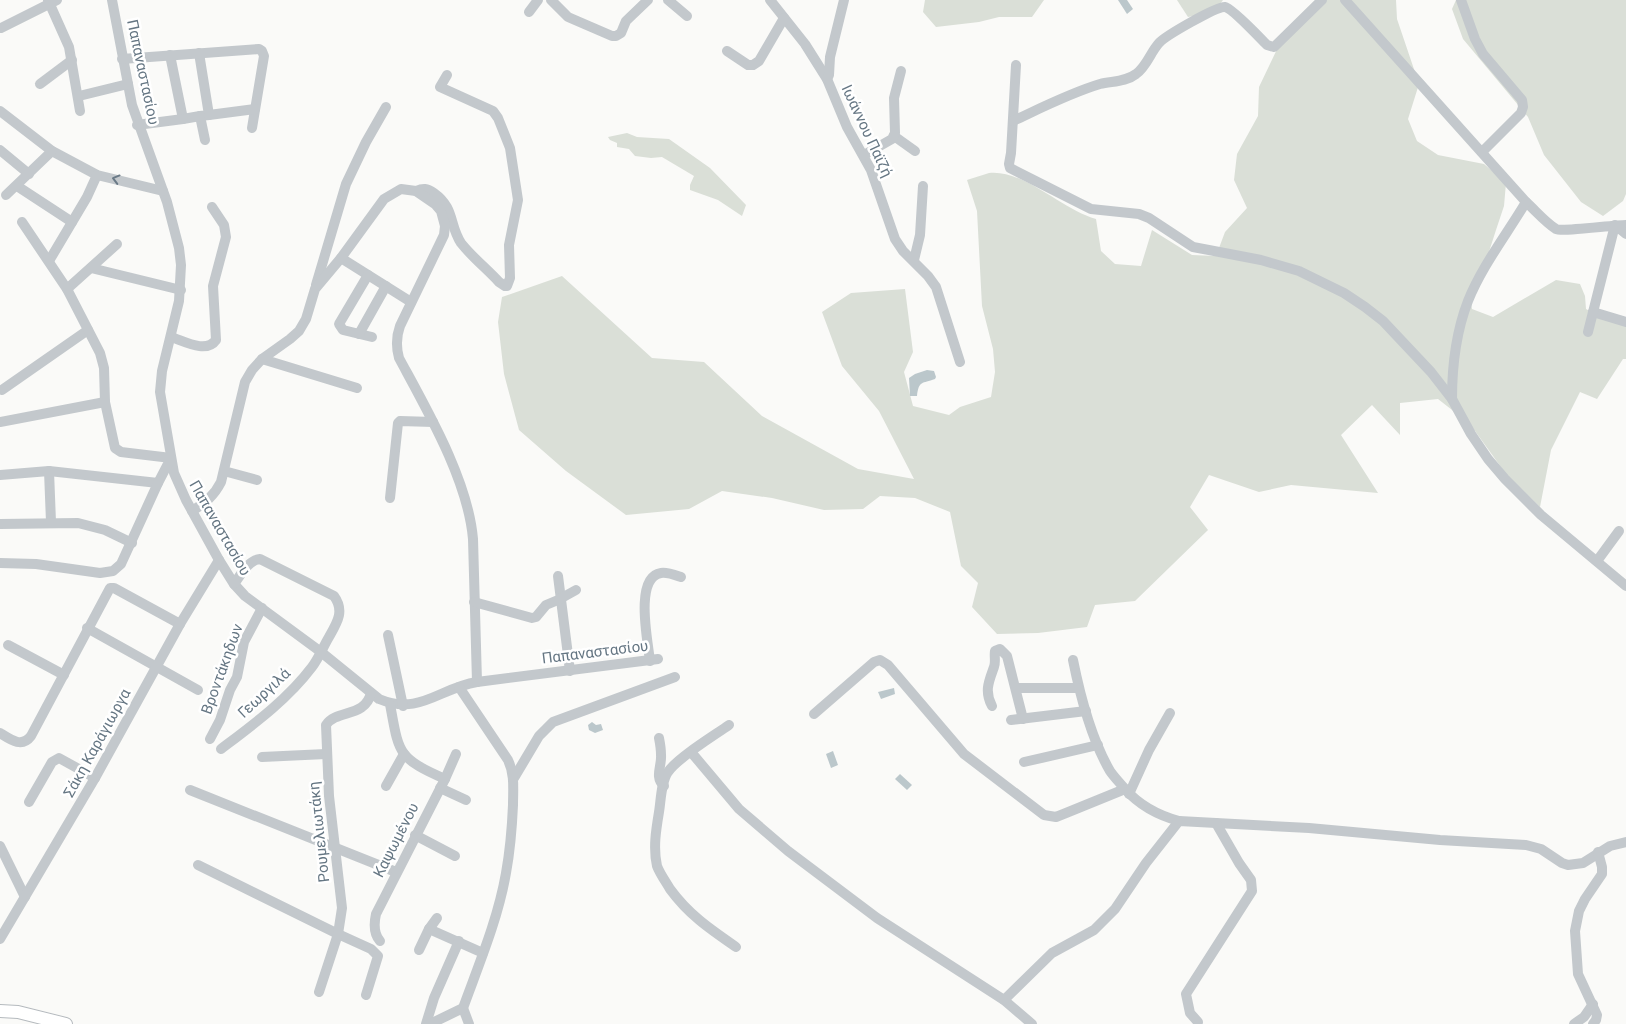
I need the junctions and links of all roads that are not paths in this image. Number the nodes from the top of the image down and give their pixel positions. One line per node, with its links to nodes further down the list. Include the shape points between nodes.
1 (112, 0): 19 (street, Παπαναστασίου)
2 (538, 0): 12 (street)
3 (551, 0): 4 (street, via 568,17 612,36 621,34 626,20)
4 (648, 0)
5 (668, 0): 13 (street)
6 (770, 0): 14 (street, Ιωάννου Παϊζή)
7 (844, 0): 24 (street)
8 (1322, 0): 34 (street, via 1274,47 1267,45 1229,9 1214,10 1159,42 1134,76 1100,84)
9 (1345, 0): 42 (street)
10 (1460, 0): 42 (street, via 1483,54 1522,100 1521,113)
11 (51, 1): 15 (street); 20 (street)
12 (529, 12)
13 (687, 16)
14 (784, 18): 16 (street, via 756,64 748,65); 24 (street, Ιωάννου Παϊζή)
15 (1, 28)
16 (727, 51)
17 (199, 53): 18 (street); 29 (street, via 254,48 262,51 264,56); 32 (street)
18 (170, 55): 19 (street); 33 (street)
19 (122, 59): 26 (street, Παπαναστασίου)
20 (72, 60): 25 (street); 27 (street)
21 (1016, 65): 34 (street)
22 (901, 71): 37 (street, via 894,98)
23 (447, 75): 48 (street, via 440,87 493,111 509,143 518,200 509,245 510,278 507,286 499,282 461,242 444,203 427,189)
24 (827, 79): 43 (street, Ιωάννου Παϊζή, via 847,127)
25 (40, 84)
26 (128, 84): 27 (street); 35 (street, Παπαναστασίου)
27 (78, 96): 31 (street)
28 (386, 107): 65 (street, via 346,184)
29 (255, 109): 32 (street); 36 (street)
30 (0, 111): 40 (street)
31 (80, 111)
32 (204, 116): 33 (street); 38 (street)
33 (183, 119): 35 (street)
34 (1013, 121): 79 (street, via 1010,168 1083,206 1139,214 1193,247 1282,265 1344,293 1383,321)
35 (138, 125): 49 (street, Παπαναστασίου)
36 (252, 128)
37 (894, 136): 41 (street); 43 (street)
38 (205, 140)
39 (0, 150): 44 (street)
40 (52, 151): 44 (street); 45 (street)
41 (915, 151)
42 (1482, 152): 51 (street)
43 (864, 156): 59 (street, Ιωάννου Παϊζή, via 892,233)
44 (29, 174): 46 (street)
45 (97, 174): 49 (street, one-way to 45); 54 (street)
46 (16, 186): 50 (street); 54 (street)
47 (923, 186): 59 (street, via 920,235)
48 (416, 191): 58 (street, via 401,189 384,199); 67 (street, via 441,211 445,226 444,235)
49 (163, 192): 66 (street, Παπαναστασίου, via 179,248)
50 (6, 195)
51 (1526, 202): 55 (street, via 1557,230); 79 (street, via 1468,301 1453,366)
52 (212, 207): 73 (street, via 224,225 226,237 213,286 216,340 203,348)
53 (22, 222): 60 (street)
54 (72, 222): 60 (street)
55 (1621, 225): 56 (street); 68 (street)
56 (1626, 234)
57 (117, 244): 61 (street)
58 (341, 258): 62 (street); 65 (street)
59 (914, 260): 76 (street, Ιωάννου Παϊζή, via 936,287)
60 (49, 262): 64 (street)
61 (91, 268): 64 (street); 66 (street)
62 (368, 275): 63 (street); 72 (street, via 339,324 343,330)
63 (386, 286): 67 (street); 72 (street)
64 (67, 289): 70 (street)
65 (315, 289): 75 (street, via 299,331)
66 (181, 290): 73 (street, Παπαναστασίου)
67 (411, 302): 82 (street, via 396,338 397,350)
68 (1593, 312): 69 (street); 71 (street)
69 (1626, 322)
70 (88, 330): 78 (street); 80 (street, via 102,360)
71 (1588, 332)
72 (359, 334): 74 (street)
73 (170, 337): 83 (street, Παπαναστασίου, via 160,392)
74 (372, 337)
75 (262, 359): 77 (street); 85 (street, via 245,382)
76 (960, 362)
77 (357, 388)
78 (2, 390)
79 (1452, 399): 96 (street, via 1471,434 1505,479 1541,515)
80 (105, 402): 81 (street); 83 (street, via 118,450)
81 (0, 422)
82 (433, 422): 89 (street, via 400,421 398,424); 104 (street, via 470,516 474,539)
83 (171, 458): 88 (street); 90 (street, Παπαναστασίου, via 178,485)
84 (49, 471): 86 (street); 88 (street); 91 (street)
85 (224, 471): 87 (street); 90 (street, via 216,493)
86 (0, 475)
87 (257, 480)
88 (158, 482): 94 (street)
89 (390, 498)
90 (192, 511): 95 (street, Παπαναστασίου)
91 (51, 522): 92 (street); 94 (street, via 97,527)
92 (0, 524)
93 (1619, 531): 96 (street)
94 (132, 543): 97 (street, via 122,564 108,573)
95 (219, 560): 100 (street, Παπαναστασίου); 106 (street, Σάκη Καράγιωργα)
96 (1597, 562): 101 (street)
97 (0, 563)
98 (558, 576): 103 (street)
99 (680, 577): 113 (street, Παπαναστασίου, via 658,574 647,588 646,623 654,660)
100 (234, 584): 105 (street, Παπαναστασίου); 110 (street, Γεωργιλά, via 255,559 260,559 334,596 340,614)
101 (1626, 586)
102 (576, 590): 103 (street)
103 (560, 599): 104 (street, via 546,604 532,618); 113 (street)
104 (474, 602): 116 (street)
105 (262, 608): 110 (street, Παπαναστασίου); 133 (street, Βροντάκηδων, via 244,642 237,677)
106 (180, 624): 107 (street, via 110,588); 112 (street, Σάκη Καράγιωργα)
107 (87, 628): 112 (street); 114 (street)
108 (388, 635): 123 (street)
109 (8, 645): 114 (street)
110 (321, 652): 121 (street, Παπαναστασίου); 135 (street, Γεωργιλά, via 285,699)
111 (1072, 660): 119 (street)
112 (157, 666): 120 (street); 142 (street, Σάκη Καράγιωργα)
113 (570, 671): 116 (street, Παπαναστασίου)
114 (64, 675): 131 (street, via 27,741 18,743)
115 (675, 677): 143 (street, via 553,722 539,736)
116 (477, 682): 117 (street, Παπαναστασίου)
117 (459, 687): 123 (street, Παπαναστασίου, via 438,697); 143 (street, via 508,760)
118 (1016, 688): 119 (street); 124 (street, via 1008,656 1000,649 995,650 995,665 988,683); 128 (street)
119 (1078, 688): 125 (street)
120 (198, 690)
121 (371, 693): 122 (street, Παπαναστασίου); 137 (street, Ρουμελιωτάκη, via 367,704 330,720 325,729)
122 (390, 704): 123 (street, Παπαναστασίου); 138 (street)
123 (403, 706)
124 (992, 706)
125 (1086, 711): 128 (street); 134 (street)
126 (1170, 713): 148 (street)
127 (814, 714): 148 (street, via 880,660 888,665 964,754 1044,815 1056,817)
128 (1024, 719): 129 (street)
129 (1011, 720)
130 (729, 725): 136 (street)
131 (0, 733)
132 (659, 738): 146 (street, via 662,756 659,776)
133 (210, 740)
134 (1098, 745): 141 (street); 148 (street, via 1111,772)
135 (221, 749)
136 (691, 752): 146 (street, via 670,769); 173 (street, via 739,809 788,850 877,918)
137 (326, 754): 140 (street); 156 (street, Ρουμελιωτάκη)
138 (404, 754): 144 (street); 145 (street)
139 (456, 754): 144 (street, Καψωμένου)
140 (262, 757)
141 (1024, 762)
142 (95, 778): 150 (street, via 56,758); 161 (street, Σάκη Καράγιωργα)
143 (514, 778): 170 (street, via 506,874)
144 (442, 783): 149 (street); 153 (street, Καψωμένου)
145 (386, 786)
146 (664, 786): 168 (street, via 655,832 658,867 688,912)
147 (190, 790): 156 (street)
148 (1127, 791): 151 (street, via 1151,811)
149 (466, 800)
150 (29, 802)
151 (1179, 820): 152 (street); 173 (street, via 1115,909 1094,930 1052,953)
152 (1216, 823): 157 (street, via 1526,845 1541,849 1568,865 1582,863); 178 (street, via 1251,880 1252,891 1186,994 1190,1013)
153 (415, 835): 158 (street); 160 (street, Καψωμένου)
154 (1626, 842): 157 (street)
155 (0, 846): 161 (street)
156 (334, 846): 160 (street); 164 (street, Ρουμελιωτάκη, via 341,894)
157 (1598, 852): 174 (street, via 1602,874 1585,899 1575,932 1578,974)
158 (455, 856)
159 (198, 865): 164 (street)
160 (396, 872): 166 (street, Καψωμένου, via 374,921)
161 (25, 897): 165 (street, Σάκη Καράγιωργα)
162 (437, 918): 163 (street)
163 (429, 929): 167 (street); 169 (street)
164 (338, 934): 171 (street, Ρουμελιωτάκη); 172 (street, via 372,948 378,956)
165 (0, 939)
166 (380, 941)
167 (459, 941): 170 (street); 180 (street)
168 (736, 947)
169 (419, 950)
170 (483, 952): 175 (street)
171 (319, 992)
172 (366, 995)
173 (1004, 1000): 183 (street)
174 (1593, 1004): 184 (street); 185 (street, via 1597,1014)
175 (463, 1008): 181 (street); 182 (street)
176 (0, 1011): 177 (main road, via 18,1012)
177 (39, 1020): 179 (main road)
178 (1198, 1022)
179 (66, 1024)
180 (426, 1024)
181 (430, 1024)
182 (469, 1024)
183 (1032, 1024)
184 (1574, 1024)
185 (1593, 1024)

